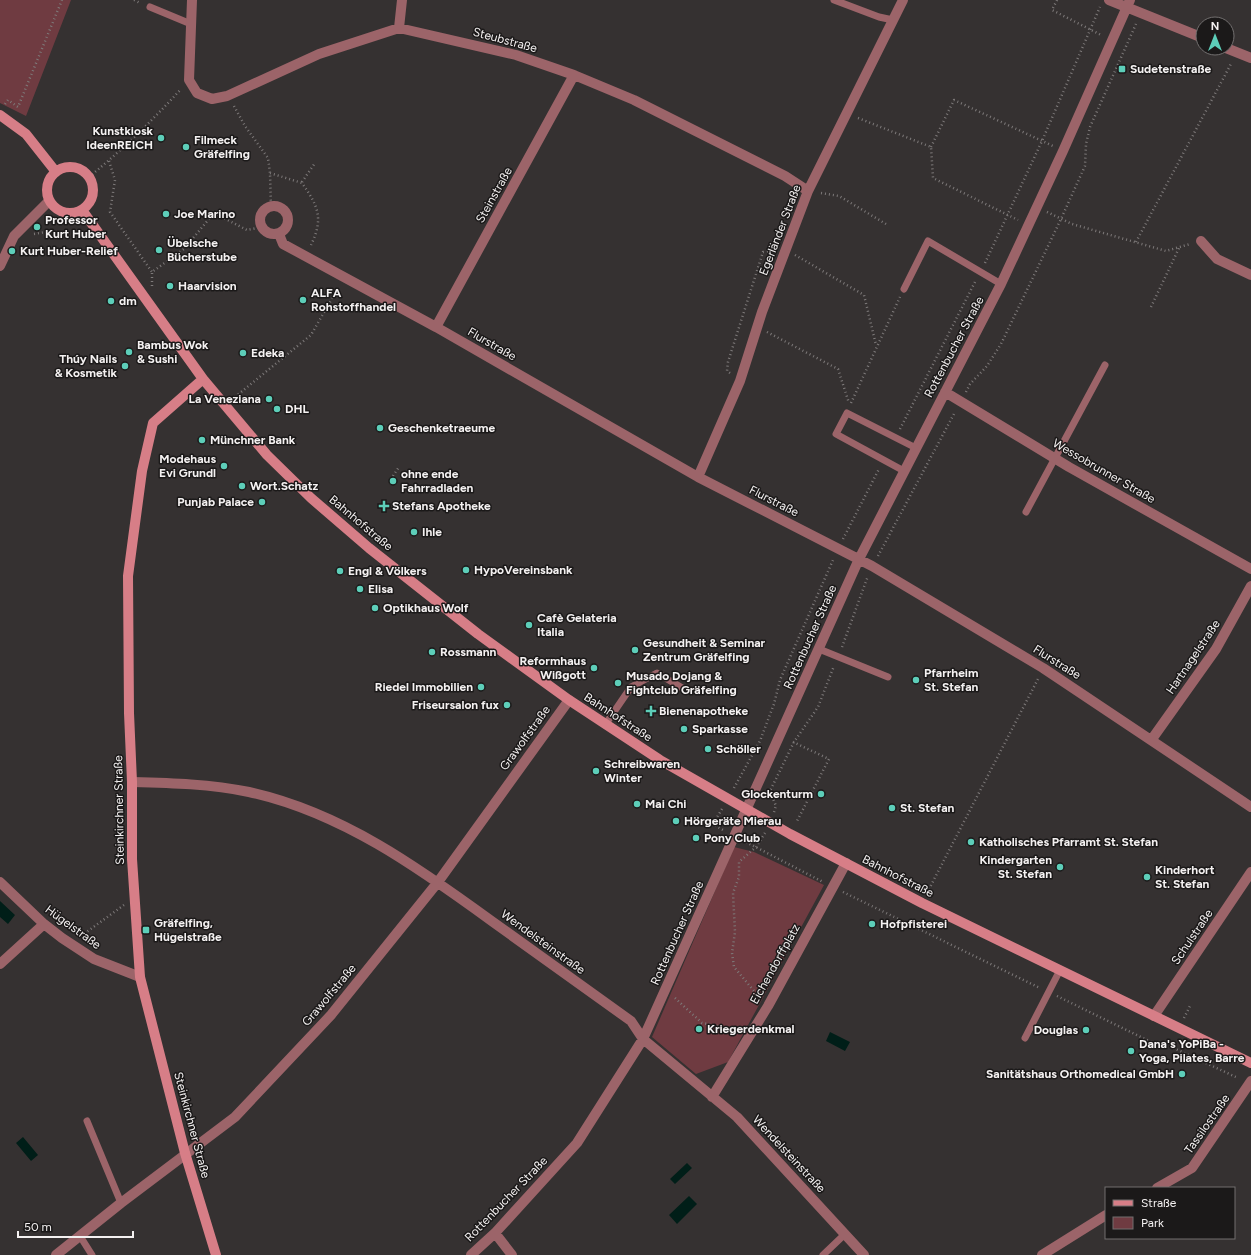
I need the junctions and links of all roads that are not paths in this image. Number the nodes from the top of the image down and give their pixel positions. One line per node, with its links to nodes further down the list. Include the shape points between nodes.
1 (192, 0): 9 (street)
2 (402, 0): 10 (street)
3 (834, 0): 8 (lane)
4 (903, 0): 8 (street, Egerländer Straße)
5 (1105, 3): 6 (street)
6 (1128, 3): 11 (street, via 1141,12); 24 (street, Rottenbucher Straße)
7 (150, 7): 9 (lane)
8 (893, 20): 17 (street, Egerländer Straße)
9 (191, 24): 10 (street, via 189,80 197,93 212,99 227,96 319,54)
10 (400, 28): 14 (street, Steubstraße, via 516,55)
11 (1195, 35)
12 (1235, 51): 13 (street)
13 (1251, 58)
14 (574, 74): 17 (street, Steubstraße, via 634,100 784,176); 26 (street, Steinstraße)
15 (0, 115): 16 (street, via 26,134)
16 (56, 172): 18 (street, via 47,185); 19 (street, via 62,168 77,168 89,177 93,186 92,195)
17 (808, 191): 33 (street, Egerländer Straße, via 740,381)
18 (50, 201): 19 (street, via 54,207 68,213); 22 (street, via 14,236)
19 (82, 210): 28 (street, Bahnhofstraße)
20 (279, 234): 20 (street, Flurstraße, via 269,233 262,227 262,215 271,207 280,208 287,214 286,228); 26 (street, Flurstraße, via 283,244)
21 (1201, 241): 23 (street, via 1217,259)
22 (0, 266)
23 (1251, 275)
24 (1002, 284): 25 (lane, via 928,241); 29 (street, Rottenbucher Straße)
25 (904, 289)
26 (436, 326): 33 (street, Flurstraße)
27 (1105, 365): 31 (lane)
28 (203, 379): 41 (street, Bahnhofstraße, via 272,461 368,548 478,634); 44 (street, Steinkirchner Straße, via 153,423 142,471 128,576)
29 (945, 392): 30 (street, Rottenbucher Straße); 31 (street, Wessobrunner Straße)
30 (916, 448): 32 (street, Rottenbucher Straße); 32 (lane, via 847,413 836,434)
31 (1055, 458): 34 (lane); 36 (street, Wessobrunner Straße)
32 (904, 471): 35 (street, Rottenbucher Straße)
33 (698, 477): 35 (street, Flurstraße)
34 (1026, 512)
35 (859, 559): 38 (street, Rottenbucher Straße); 43 (street, Flurstraße, via 1043,668)
36 (1251, 569)
37 (1251, 586): 43 (street, Hartnagelstraße, via 1216,649)
38 (819, 648): 39 (lane); 46 (street, Rottenbucher Straße)
39 (888, 677)
40 (684, 689): 42 (lane, via 657,673 632,687)
41 (569, 700): 42 (street, Bahnhofstraße); 50 (street, Grawolfstraße)
42 (605, 725): 46 (street, Bahnhofstraße)
43 (1152, 739): 45 (street, Flurstraße)
44 (132, 782): 50 (street, Wendelsteinstraße, via 189,783 250,792 300,807 354,831); 54 (street, Steinkirchner Straße, via 132,859)
45 (1251, 807)
46 (747, 811): 47 (street, Bahnhofstraße); 57 (street, Rottenbucher Straße)
47 (846, 863): 53 (street, Bahnhofstraße); 60 (street, Eichendorffplatz, via 768,1006)
48 (1251, 872): 55 (street, Schulstraße)
49 (0, 882): 51 (street, Hügelstraße)
50 (438, 882): 57 (street, Wendelsteinstraße, via 631,1021); 62 (street, Grawolfstraße, via 331,1015 235,1117)
51 (44, 924): 52 (street); 54 (street, Hügelstraße, via 94,959)
52 (0, 964)
53 (1060, 970): 55 (street, Bahnhofstraße); 56 (lane)
54 (140, 977): 62 (street, Steinkirchner Straße)
55 (1154, 1016): 58 (street, Bahnhofstraße)
56 (1025, 1038)
57 (643, 1039): 60 (street, Wendelsteinstraße); 66 (street, Rottenbucher Straße, via 577,1143)
58 (1251, 1063)
59 (1250, 1082): 63 (street, Tassilostraße, via 1192,1168)
60 (712, 1097): 67 (street, Wendelsteinstraße, via 737,1117)
61 (87, 1121): 64 (lane)
62 (185, 1153): 64 (street, Grawolfstraße); 71 (street, Steinkirchner Straße)
63 (1159, 1187)
64 (121, 1203): 68 (street, Grawolfstraße)
65 (1105, 1216): 76 (street)
66 (495, 1233): 72 (street, Rottenbucher Straße); 73 (street)
67 (845, 1234): 74 (lane); 75 (street, Wendelsteinstraße)
68 (80, 1236): 69 (street, Grawolfstraße); 70 (lane)
69 (56, 1255)
70 (92, 1255)
71 (216, 1255)
72 (471, 1255)
73 (512, 1255)
74 (823, 1255)
75 (864, 1255)
76 (1042, 1255)

